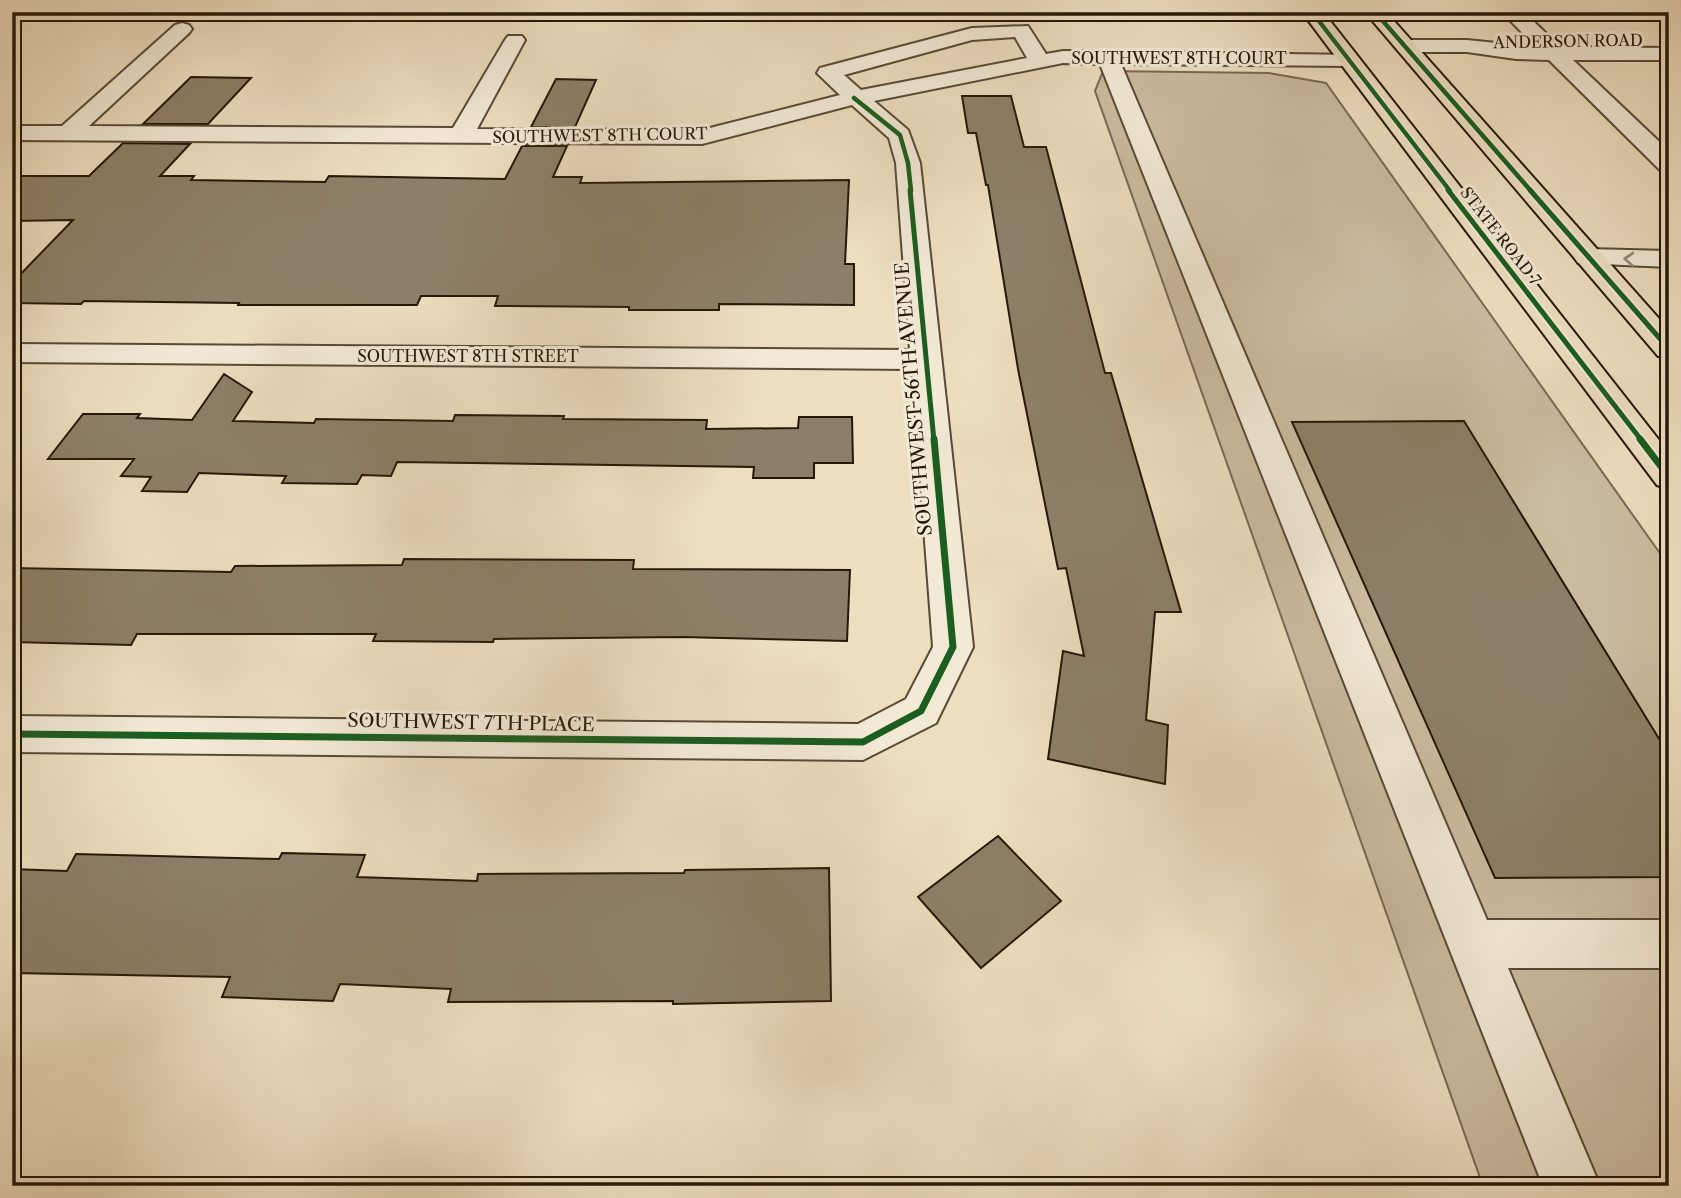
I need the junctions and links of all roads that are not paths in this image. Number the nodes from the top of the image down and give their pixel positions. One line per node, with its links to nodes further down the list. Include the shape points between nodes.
1 (1312, 12): 7 (main road, via 1363,36); 11 (main road, STATE ROAD 7)
2 (1375, 12): 7 (main road)
3 (1512, 12): 8 (street)
4 (182, 29): 19 (street)
5 (515, 40): 20 (street)
6 (1669, 40): 9 (street, ANDERSON ROAD)
7 (1405, 46): 8 (street, ANDERSON ROAD, via 1467,46 1516,53); 17 (main road)
8 (1547, 46): 9 (street, ANDERSON ROAD); 21 (street)
9 (1629, 47): 13 (street)
10 (1108, 58): 11 (street, SOUTHWEST 8TH COURT); 12 (street, SOUTHWEST 8TH COURT, via 1063,57); 30 (street)
11 (1347, 60): 14 (main road); 27 (main road, STATE ROAD 7)
12 (1040, 62): 16 (street, SOUTHWEST 8TH COURT); 16 (street, SOUTHWEST 56TH AVENUE, via 1021,30 972,33 828,74)
13 (1664, 63)
14 (1378, 67)
15 (1404, 77): 17 (main road)
16 (855, 98): 20 (street, SOUTHWEST 8TH COURT, via 702,137); 26 (street, SOUTHWEST 56TH AVENUE, via 900,135 905,153)
17 (1471, 121): 22 (main road)
18 (12, 133): 19 (street, SOUTHWEST 8TH COURT)
19 (68, 133): 20 (street, SOUTHWEST 8TH COURT)
20 (460, 137)
21 (1669, 165)
22 (1588, 257): 23 (street, one-way to 22); 24 (main road)
23 (1669, 259)
24 (1669, 349)
25 (12, 353): 26 (street, SOUTHWEST 8TH STREET)
26 (924, 360): 28 (street, SOUTHWEST 56TH AVENUE, via 953,647)
27 (1669, 477)
28 (921, 710): 29 (street, SOUTHWEST 7TH PLACE, via 863,742)
29 (12, 734)
30 (1473, 944): 31 (street); 32 (street)
31 (1669, 944)
32 (1572, 1186)

